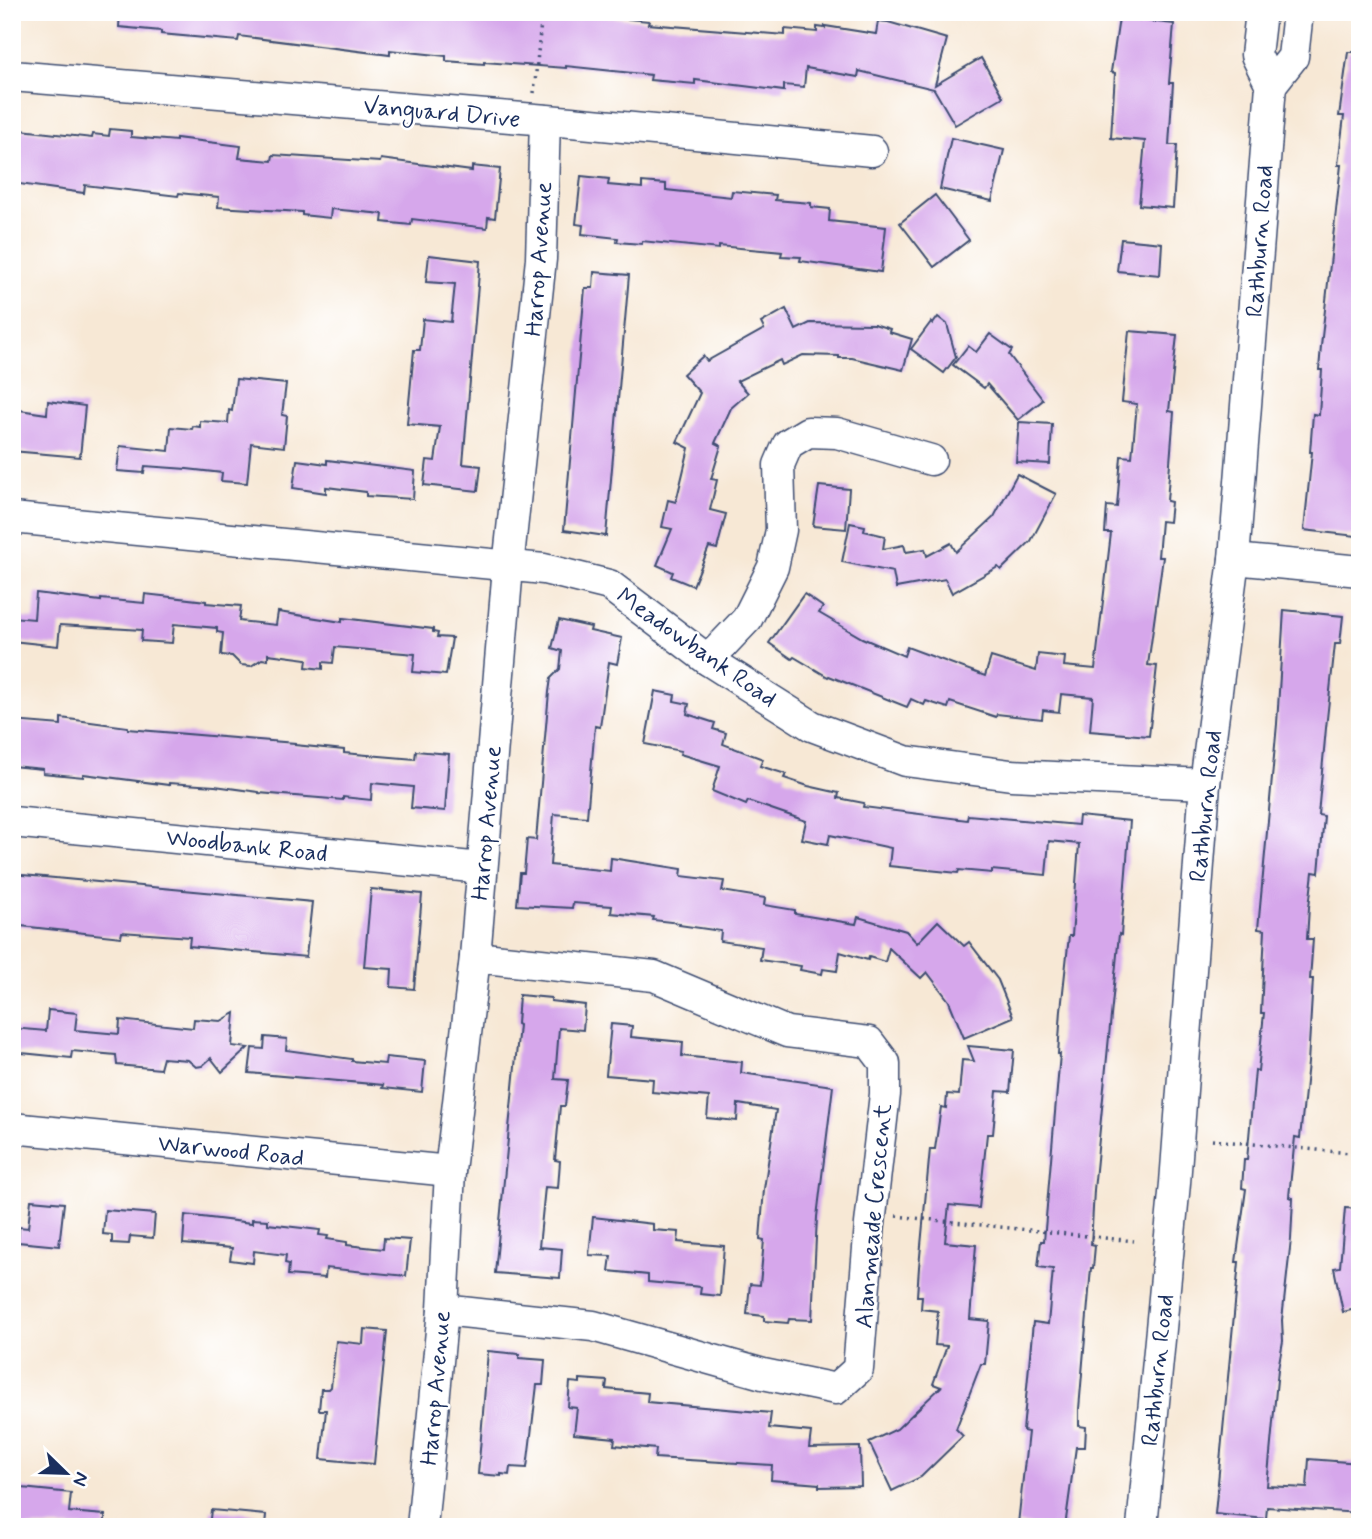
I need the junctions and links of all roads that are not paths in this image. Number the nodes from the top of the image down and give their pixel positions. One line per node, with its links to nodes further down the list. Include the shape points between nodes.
1 (1261, 12): 4 (street, Rathburn Road, via 1256,55)
2 (1298, 12): 4 (street, via 1293,57)
3 (12, 76): 5 (street, Vanguard Drive)
4 (1271, 85): 9 (street, Rathburn Road)
5 (540, 106): 6 (street, Vanguard Drive); 10 (street, Harrop Avenue, via 541,259)
6 (872, 151)
7 (932, 460): 12 (street, via 837,433 808,432 788,444 779,465 781,530 773,567 747,619)
8 (12, 518): 10 (street, Meadowbank Road)
9 (1234, 559): 11 (street); 13 (street, Rathburn Road)
10 (508, 567): 12 (street, Meadowbank Road, via 544,569 609,585); 15 (street, Harrop Avenue)
11 (1360, 570)
12 (708, 660): 13 (street, Meadowbank Road, via 812,726 905,761 1011,775)
13 (1205, 785): 21 (street, Rathburn Road, via 1175,1183)
14 (12, 822): 15 (street, Woodbank Road)
15 (482, 868): 16 (street, Harrop Avenue)
16 (475, 957): 18 (street, Harrop Avenue); 19 (street, Alanmeade Crescent, via 654,976 787,1032 869,1042 885,1062 884,1094 858,1370 836,1389 764,1374 593,1326)
17 (12, 1128): 18 (street, Warwood Road)
18 (450, 1171): 19 (street, Harrop Avenue)
19 (443, 1310): 20 (street, Harrop Avenue)
20 (422, 1527)
21 (1142, 1527)

